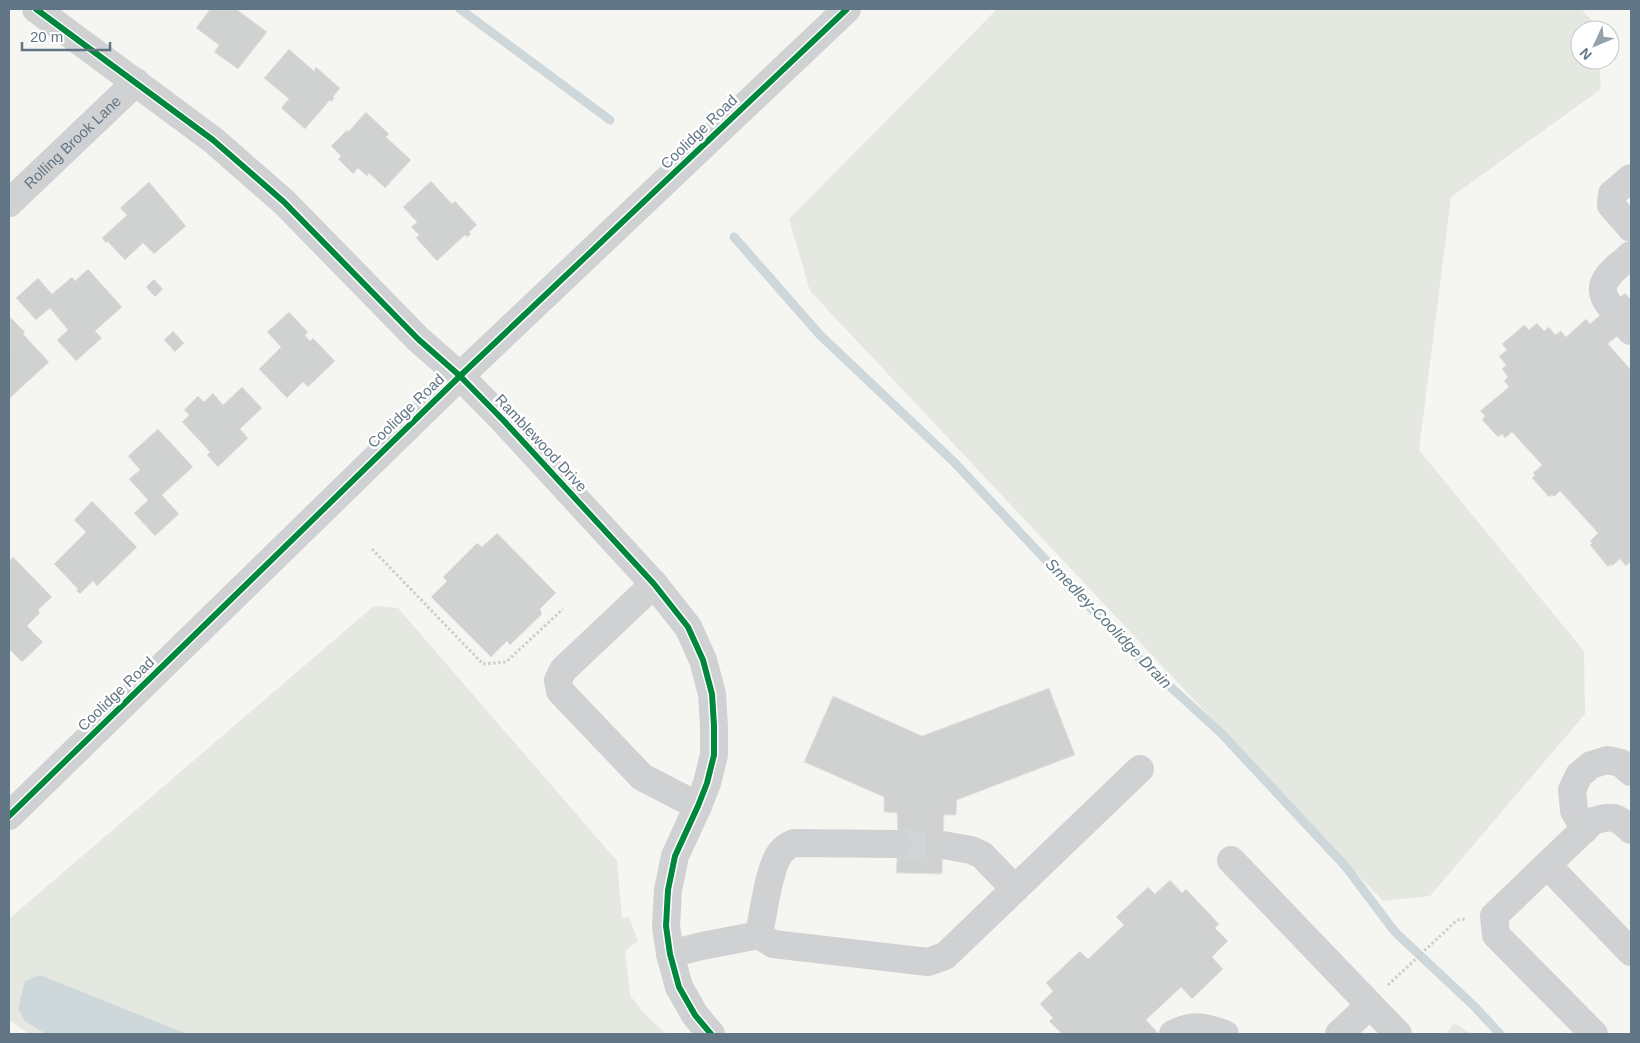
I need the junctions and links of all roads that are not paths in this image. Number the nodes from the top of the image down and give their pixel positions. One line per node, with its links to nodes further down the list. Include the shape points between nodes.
1 (36, 9): 3 (street, Ramblewood Drive)
2 (847, 9): 9 (street, Coolidge Road)
3 (136, 82): 5 (street, Rolling Brook Lane); 9 (street, Ramblewood Drive, via 212,140 284,202 418,339)
4 (1631, 178): 6 (street, via 1612,194 1611,205)
5 (9, 203)
6 (1631, 228)
7 (1631, 255): 8 (street, via 1605,280 1602,290)
8 (1610, 306)
9 (460, 376): 10 (street, Ramblewood Drive); 14 (street, Coolidge Road)
10 (654, 584): 13 (street, Ramblewood Drive, via 688,627 703,660 712,694 714,755); 13 (street, via 562,670 558,680 560,691 642,776)
11 (1140, 769): 21 (street)
12 (1631, 772): 16 (street, via 1621,763 1607,760 1591,764 1579,775 1572,790 1574,811)
13 (698, 806): 24 (street, Ramblewood Drive, via 675,856 668,890 666,926)
14 (9, 816)
15 (1631, 827): 16 (street, via 1609,816 1593,821)
16 (1585, 829): 20 (street)
17 (898, 844): 22 (street, via 794,843 787,846 773,869)
18 (943, 845): 21 (street, via 982,855)
19 (1231, 860): 25 (street)
20 (1546, 865): 23 (street); 31 (street, via 1494,916 1496,935)
21 (1015, 889): 22 (street, via 946,956 928,962 773,944)
22 (759, 935): 24 (street)
23 (1631, 952)
24 (670, 954): 26 (street, Ramblewood Drive, via 679,986 695,1015)
25 (1370, 1004): 29 (street); 30 (street)
26 (711, 1034)
27 (1173, 1034): 28 (street, via 1195,1026)
28 (1225, 1034)
29 (1339, 1034)
30 (1398, 1034)
31 (1594, 1034)

